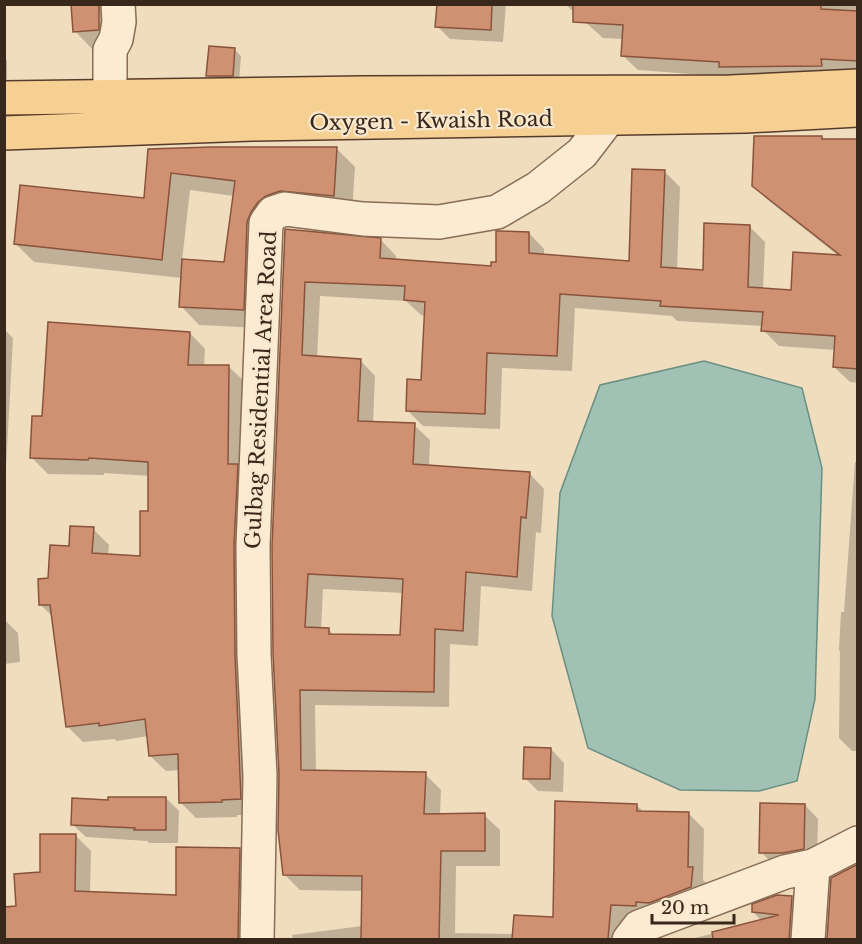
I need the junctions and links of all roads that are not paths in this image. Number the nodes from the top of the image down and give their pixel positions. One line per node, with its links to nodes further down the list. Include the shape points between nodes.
1 (118, 4): 3 (street, via 118,30 110,50)
2 (858, 86): 3 (main road, Oxygen - Kwaish Road, via 730,92)
3 (110, 97): 4 (main road, Oxygen - Kwaish Road)
4 (4, 98)
5 (858, 110): 6 (main road, Oxygen - Kwaish Road)
6 (608, 119): 7 (main road, Oxygen - Kwaish Road); 10 (street, Gulbag Residential Area Road, via 582,153 538,188 497,212 440,222 363,219 285,209 273,213 266,223 253,546 260,776)
7 (4, 133)
8 (858, 843): 9 (street)
9 (813, 866): 11 (street, via 785,872 639,927); 12 (street)
10 (257, 939)
11 (629, 939)
12 (808, 939)

